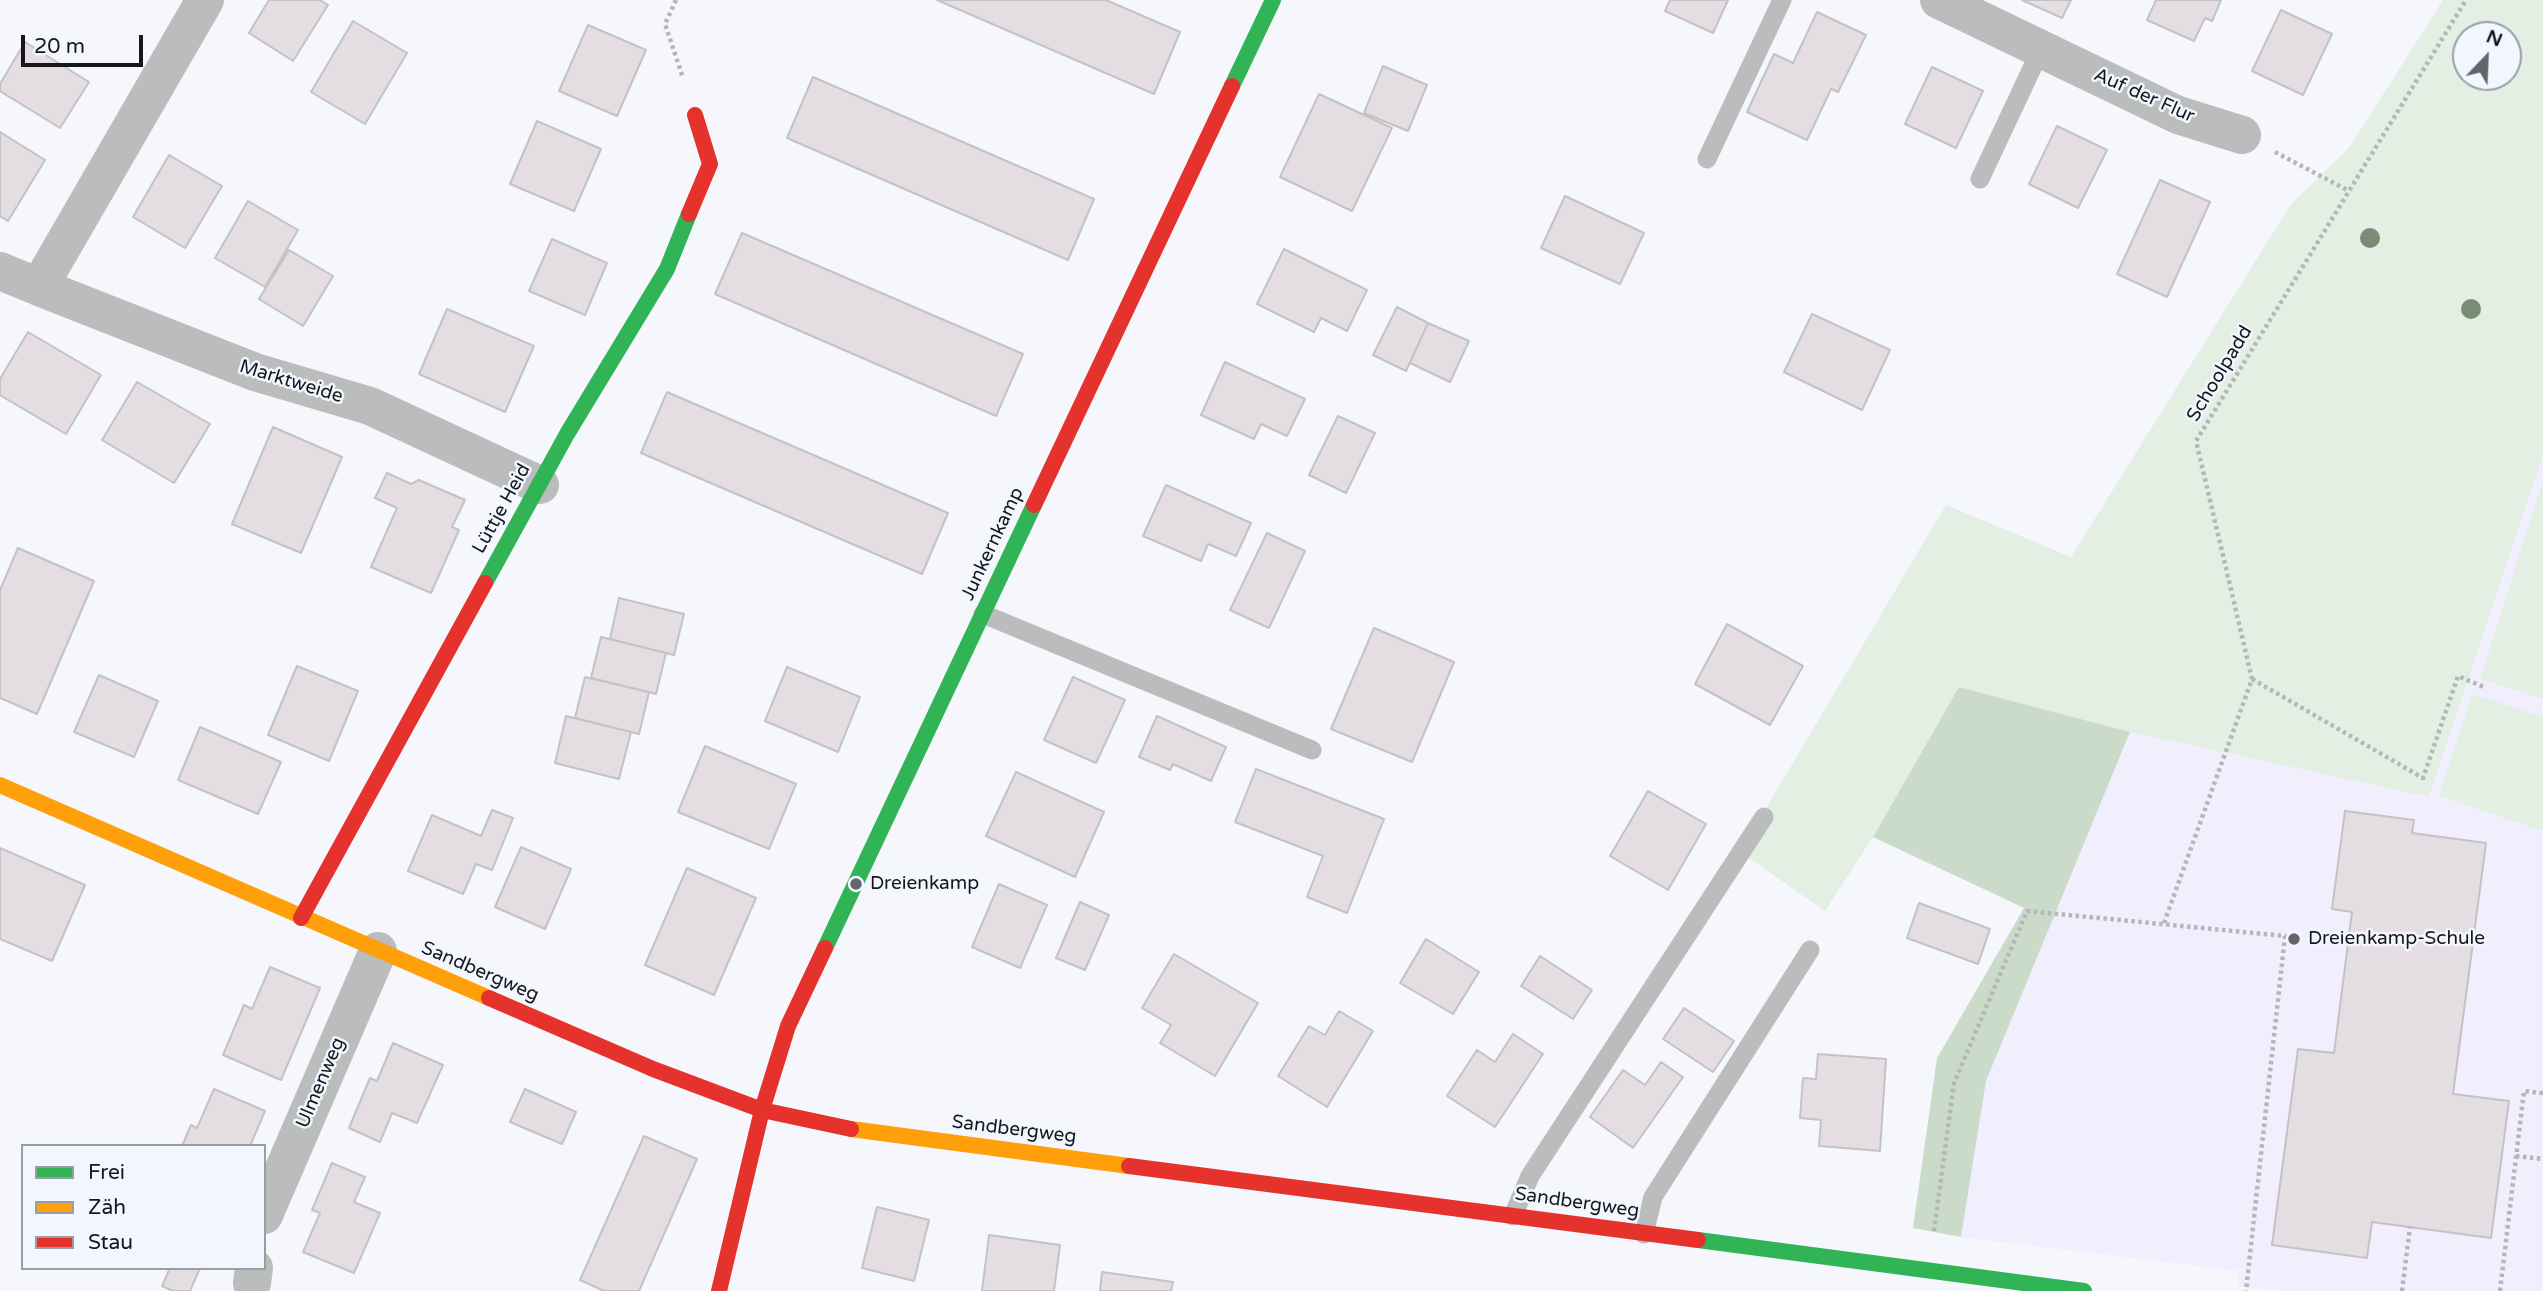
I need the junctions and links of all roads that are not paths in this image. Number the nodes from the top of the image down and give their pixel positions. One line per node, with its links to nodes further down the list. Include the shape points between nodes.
1 (205, 0): 11 (street)
2 (1273, 0): 13 (street, Junkernkamp)
3 (1782, 0): 8 (lane)
4 (1939, 0): 5 (street, Auf der Flur)
5 (2041, 49): 7 (street, Auf der Flur, via 2178,115); 9 (lane)
6 (695, 115): 12 (street, Lüttje Heid, via 710,164 667,268)
7 (2242, 135)
8 (1707, 159)
9 (1980, 179)
10 (0, 271): 11 (street, Marktweide)
11 (40, 287): 12 (street, Marktweide, via 255,372 370,406)
12 (540, 485): 17 (street, Lüttje Heid)
13 (983, 614): 14 (lane); 20 (street, Junkernkamp, via 789,1026)
14 (1312, 750)
15 (0, 785): 17 (street, Sandbergweg)
16 (1764, 817): 22 (lane, via 1530,1176)
17 (301, 918): 19 (street, Sandbergweg)
18 (1810, 950): 23 (lane, via 1653,1197)
19 (378, 951): 20 (street, Sandbergweg, via 653,1069); 21 (street, Ulmenweg)
20 (762, 1110): 22 (street, Sandbergweg, via 847,1129); 25 (street)
21 (266, 1210)
22 (1513, 1216): 23 (street, Sandbergweg)
23 (1644, 1234): 24 (street, Sandbergweg)
24 (2036, 1288): 26 (street, Sandbergweg)
25 (719, 1291)
26 (2084, 1291)

